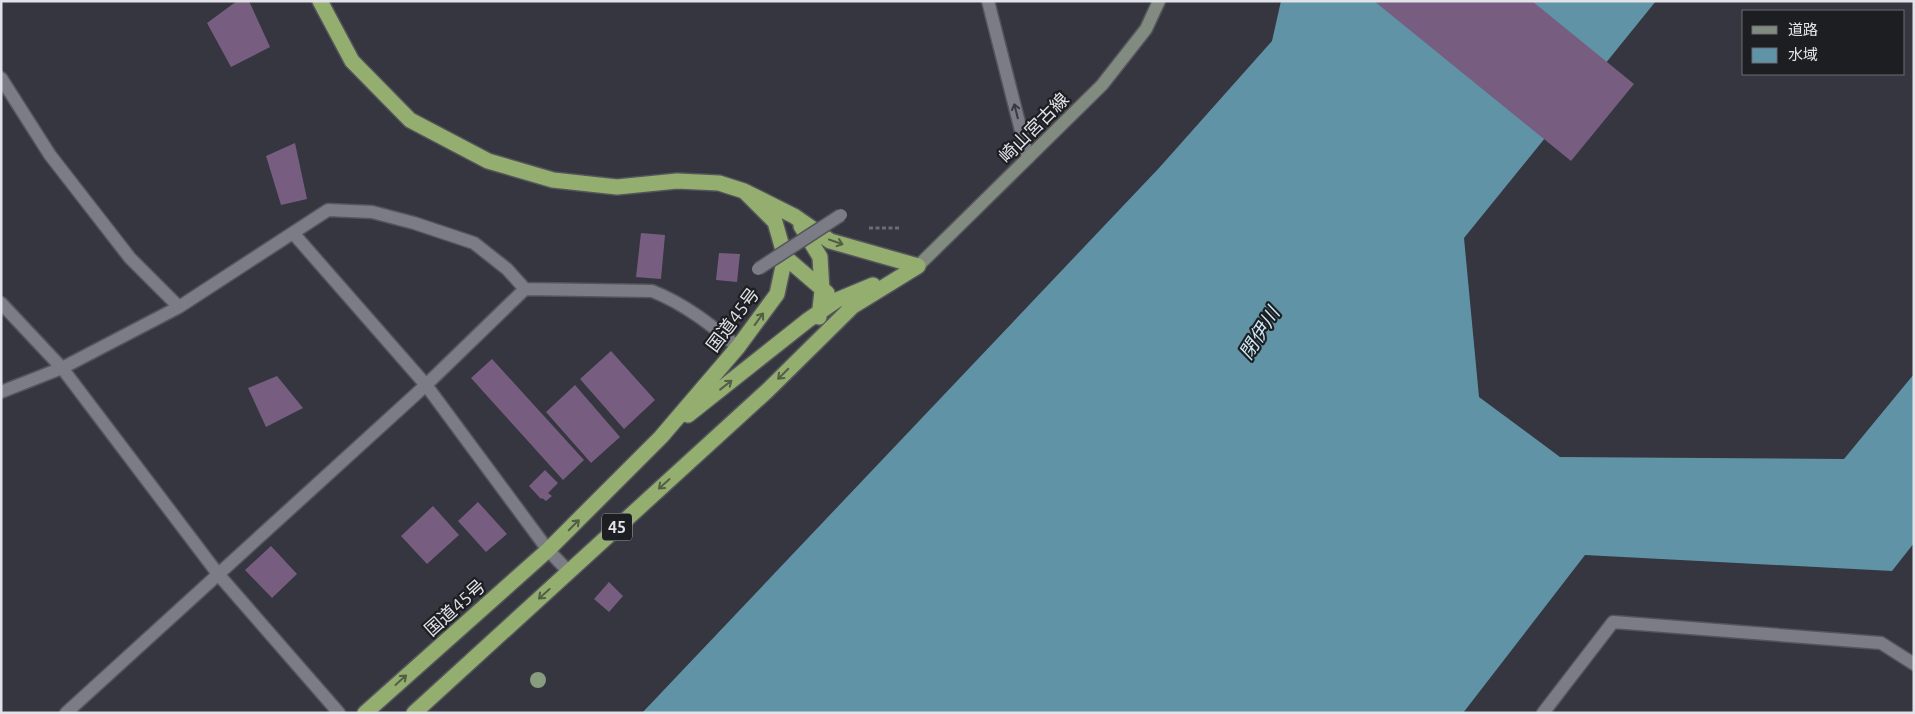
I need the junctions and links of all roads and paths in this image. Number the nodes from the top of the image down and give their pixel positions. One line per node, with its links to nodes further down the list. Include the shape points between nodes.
1 (320, 1): 6 (highway, 45, via 352,61 410,120 488,161 553,180 617,188 677,181 719,183)
2 (988, 1): 5 (street, one-way to 2)
3 (1159, 1): 5 (main road, 崎山宮古線, via 1146,29 1102,85)
4 (1, 78): 19 (street, via 56,163 130,258)
5 (1028, 158): 12 (main road, 崎山宮古線)
6 (744, 191): 8 (highway, 45); 11 (highway, 国道45号 / 45, via 775,222)
7 (841, 215): 9 (path, via 867,228); 13 (street, bridge)
8 (794, 216): 12 (highway, 45, one-way to 12, via 830,241); 15 (highway, via 820,257)
9 (901, 228)
10 (293, 233): 14 (street, via 328,210 372,212 474,243 507,269); 19 (street); 24 (street)
11 (784, 257): 15 (highway); 22 (highway, 国道45号 / 45, one-way to 11, via 777,294)
12 (918, 266): 16 (highway, 45); 18 (highway, 45)
13 (758, 269)
14 (525, 289): 22 (street, via 652,291 671,298 699,316); 24 (street)
15 (822, 290): 16 (highway); 20 (highway)
16 (837, 300): 18 (highway); 20 (highway, 45)
17 (1, 303): 23 (street)
18 (853, 306): 21 (highway, 45)
19 (179, 307): 23 (street)
20 (820, 312): 21 (highway); 26 (highway, 45, one-way to 20)
21 (818, 340): 28 (highway, 45, one-way to 28)
22 (738, 347): 26 (highway, 国道45号 / 45)
23 (62, 368): 25 (street); 29 (street)
24 (426, 385): 27 (street); 29 (street)
25 (1, 392)
26 (661, 437): 27 (highway, 国道45号 / 45, one-way to 26)
27 (548, 550): 28 (street); 33 (highway, 国道45号 / 45, one-way to 27)
28 (569, 572): 34 (highway, 45, one-way to 34)
29 (218, 574): 31 (street); 32 (street)
30 (1914, 664): 35 (street, via 1881,643 1613,622)
31 (66, 713)
32 (339, 713)
33 (365, 713)
34 (414, 713)
35 (1543, 713)

